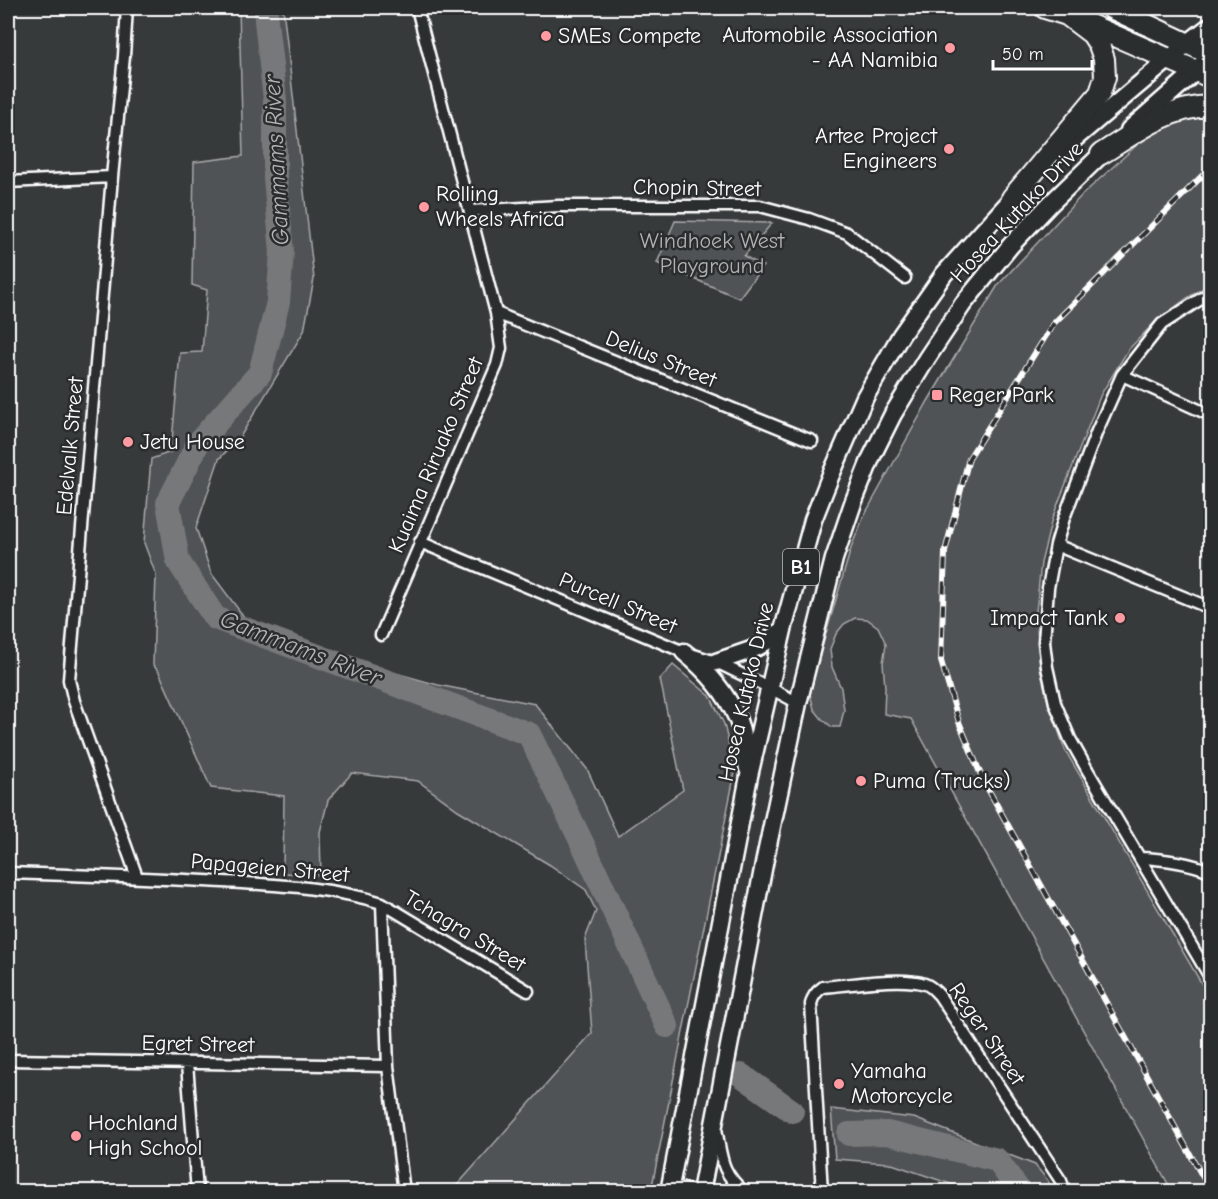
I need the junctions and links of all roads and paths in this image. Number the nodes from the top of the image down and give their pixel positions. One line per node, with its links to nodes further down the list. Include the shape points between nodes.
1 (127, 8): 13 (street, Edelvalk Street)
2 (417, 8): 16 (street, Kuaima Riruako Street)
3 (1045, 8): 5 (highway)
4 (1112, 8): 7 (highway)
5 (1067, 15): 9 (highway); 15 (highway, via 1092,34 1099,45 1105,77 1100,93)
6 (1210, 26): 7 (main road, Hosea Kutako Drive / B1)
7 (1188, 43): 8 (highway); 9 (main road, Hosea Kutako Drive / B1)
8 (1210, 55): 10 (main road, Hosea Kutako Drive)
9 (1168, 60): 10 (highway); 15 (main road, Hosea Kutako Drive / B1, via 1072,140)
10 (1203, 74): 12 (main road, Hosea Kutako Drive / B1)
11 (1210, 106): 12 (highway, via 1167,114)
12 (1101, 154): 31 (main road, Hosea Kutako Drive / B1, via 1011,245 963,304 893,414 871,458 834,559)
13 (112, 177): 14 (street); 36 (street, Edelvalk Street, via 69,680)
14 (8, 182)
15 (1012, 198): 26 (main road, Hosea Kutako Drive / B1, via 944,274 901,335 865,397 813,520)
16 (470, 211): 17 (street, Chopin Street, via 559,206 760,206 847,233); 19 (street, Kuaima Riruako Street)
17 (905, 278)
18 (1210, 292): 20 (street, via 1162,324)
19 (496, 313): 22 (street, Delius Street); 23 (street, Kuaima Riruako Street, via 501,348 497,365)
20 (1122, 375): 21 (street); 24 (street, via 1097,431)
21 (1210, 415)
22 (812, 441)
23 (420, 542): 27 (street, Kuaima Riruako Street); 28 (street, Purcell Street)
24 (1056, 545): 25 (street); 33 (street, via 1044,642 1055,703 1070,739)
25 (1210, 608)
26 (783, 630): 29 (main road, via 751,650); 30 (main road, Hosea Kutako Drive / B1)
27 (381, 635)
28 (684, 652): 29 (street, Purcell Street); 32 (main road, via 711,678 734,712)
29 (716, 662): 30 (street, Purcell Street)
30 (770, 688): 31 (street, Purcell Street); 32 (main road, Hosea Kutako Drive / B1)
31 (798, 704): 43 (main road, Hosea Kutako Drive / B1)
32 (749, 776): 44 (main road, Hosea Kutako Drive / B1)
33 (1140, 858): 34 (street, via 1174,860); 38 (street)
34 (1210, 871)
35 (8, 873): 36 (street, Papageien Street)
36 (137, 877): 37 (street, Papageien Street, via 298,887)
37 (382, 903): 39 (street, Tchagra Street); 42 (street)
38 (1210, 977)
39 (528, 991)
40 (8, 1060): 41 (street, Egret Street)
41 (187, 1064): 42 (street, Egret Street); 45 (street)
42 (388, 1066): 46 (street)
43 (715, 1119): 47 (main road, Hosea Kutako Drive / B1); 48 (street, via 727,1173)
44 (669, 1189): 47 (street)
45 (197, 1191)
46 (404, 1191)
47 (700, 1191)
48 (744, 1191)
49 (822, 1191): 50 (street, Reger Street, via 811,1004 814,994 823,987 908,980 926,984 939,995)
50 (1065, 1191)

